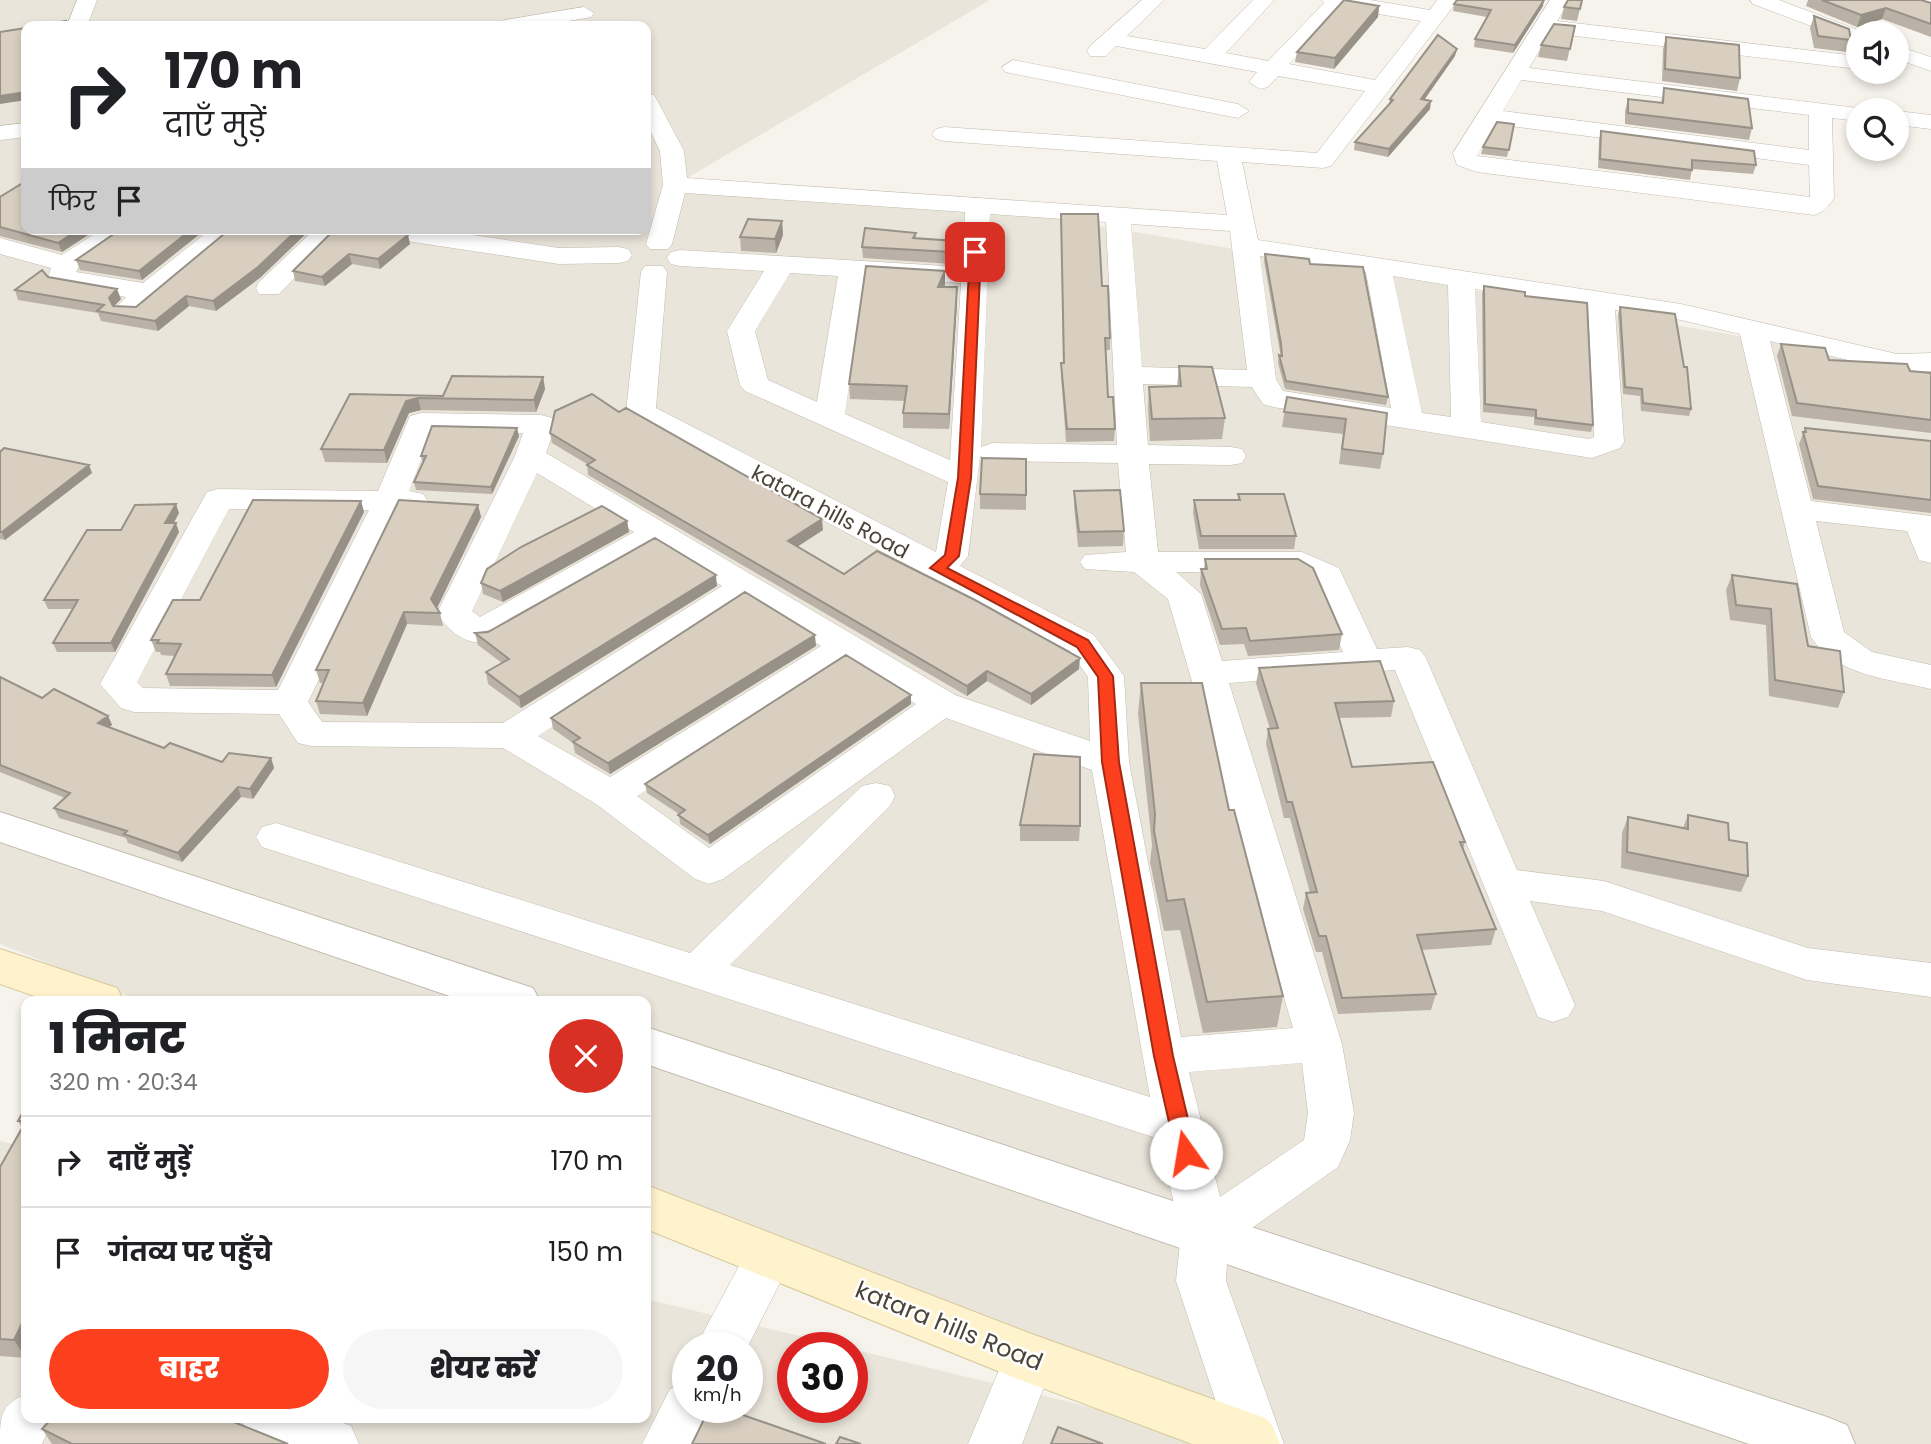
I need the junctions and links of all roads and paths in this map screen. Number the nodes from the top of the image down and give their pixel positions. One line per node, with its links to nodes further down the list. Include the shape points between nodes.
1 (87, 0): 10 (street)
2 (1154, 0): 14 (street)
3 (1264, 0): 15 (street)
4 (1332, 0): 7 (street)
5 (1560, 0): 12 (street)
6 (1760, 0): 13 (street)
7 (1337, 1): 8 (street); 21 (street)
8 (1442, 9): 24 (street)
9 (583, 13): 11 (street)
10 (78, 21)
11 (535, 21)
12 (1542, 26): 17 (street); 22 (street)
13 (1846, 32)
14 (1111, 39): 15 (street); 23 (street)
15 (1210, 57): 21 (street)
16 (1909, 57): 20 (street)
17 (1846, 61)
18 (1909, 66): 20 (street)
19 (1013, 67): 23 (street)
20 (1931, 67)
21 (1271, 69): 24 (street); 27 (street)
22 (1517, 73): 26 (street); 29 (street)
23 (1070, 76): 27 (street)
24 (1379, 87): 35 (street, via 1323,161)
25 (651, 110): 37 (street, via 672,151)
26 (1820, 110): 28 (street); 36 (street)
27 (1238, 111): 35 (street)
28 (1846, 113)
29 (1488, 116): 36 (street); 36 (street, via 1465,153 1465,160 1477,165 1789,206 1814,207 1822,198)
30 (1909, 119): 31 (street)
31 (1931, 122)
32 (21, 130): 33 (street)
33 (0, 132)
34 (944, 134): 35 (street)
35 (1217, 153): 45 (street)
36 (1822, 159)
37 (675, 185): 38 (street); 48 (street)
38 (978, 205): 39 (street); 53 (street)
39 (1118, 215): 45 (street); 61 (street)
40 (111, 235): 49 (street)
41 (219, 235): 56 (street)
42 (324, 235): 55 (street)
43 (420, 235): 47 (street)
44 (551, 235): 47 (street)
45 (1244, 235): 51 (street); 62 (street)
46 (6, 239): 49 (street)
47 (559, 256): 48 (street, via 619,255 624,269)
48 (664, 258): 50 (street); 79 (street, katara hills Road, via 640,412)
49 (66, 264): 56 (street, via 61,278)
50 (781, 265): 52 (street); 63 (street, via 741,331 755,385)
51 (1378, 267): 54 (street); 64 (street)
52 (852, 270): 53 (street); 63 (street)
53 (974, 276): 70 (street)
54 (1461, 280): 57 (street); 65 (street)
55 (269, 288)
56 (147, 292): 58 (street)
57 (1601, 301): 59 (street, via 1681,312); 65 (street, via 1609,442 1592,449)
58 (125, 310)
59 (1754, 329): 60 (street, via 1897,363); 73 (street, via 1790,428)
60 (1931, 362)
61 (1129, 375): 62 (street); 67 (street)
62 (1262, 379): 64 (street, via 1273,398)
63 (830, 416): 70 (street)
64 (1408, 419): 65 (street)
65 (1466, 430)
66 (993, 452): 67 (street)
67 (1133, 454): 69 (street); 78 (street)
68 (530, 456): 71 (street, via 541,424 421,422); 72 (street); 75 (street)
69 (1231, 456)
70 (964, 478): 79 (street, via 951,556)
71 (390, 500): 72 (street); 85 (street); 85 (street, via 218,499 118,684 134,700)
72 (506, 507): 75 (street, via 454,613 477,633)
73 (1798, 509): 74 (street); 84 (street, via 1828,637 1861,661)
74 (1926, 523): 76 (street)
75 (657, 533): 80 (street)
76 (1931, 553)
77 (1097, 562): 78 (street)
78 (1143, 563): 82 (street, via 1302,562 1327,575); 83 (street, via 1184,594)
79 (937, 568): 88 (street, katara hills Road, via 1082,643 1105,676)
80 (747, 585): 81 (street); 87 (street)
81 (845, 646): 86 (street); 89 (street)
82 (1364, 660): 83 (street); 93 (street, via 1408,658)
83 (1210, 673): 100 (street)
84 (1931, 677)
85 (290, 702): 87 (street, via 312,734)
86 (942, 703): 88 (street); 89 (street, via 709,869)
87 (510, 736): 89 (street)
88 (1110, 762): 102 (street, katara hills Road)
89 (610, 795)
90 (876, 796): 95 (street)
91 (0, 827): 98 (street)
92 (276, 837): 95 (street)
93 (1503, 883): 96 (street, via 1604,896 1807,964); 99 (street)
94 (0, 966): 97 (main road)
95 (697, 972): 103 (street)
96 (1931, 980)
97 (87, 996)
98 (502, 996)
99 (1552, 1005)
100 (1320, 1044): 102 (street); 106 (street, via 1333,1117 1331,1135 1322,1153)
101 (651, 1047): 106 (street)
102 (1163, 1056): 103 (street, katara hills Road)
103 (1180, 1126): 106 (street, katara hills Road)
104 (651, 1209): 105 (main road, katara hills Road)
105 (770, 1255): 107 (street); 108 (main road, katara hills Road)
106 (1207, 1278): 116 (street, katara hills Road); 117 (street)
107 (729, 1332)
108 (1029, 1358): 115 (street); 116 (main road, katara hills Road)
109 (25, 1423): 112 (street)
110 (280, 1423): 113 (street)
111 (680, 1423): 114 (street)
112 (14, 1444)
113 (332, 1444)
114 (669, 1444)
115 (995, 1444)
116 (1254, 1444)
117 (1827, 1444)

